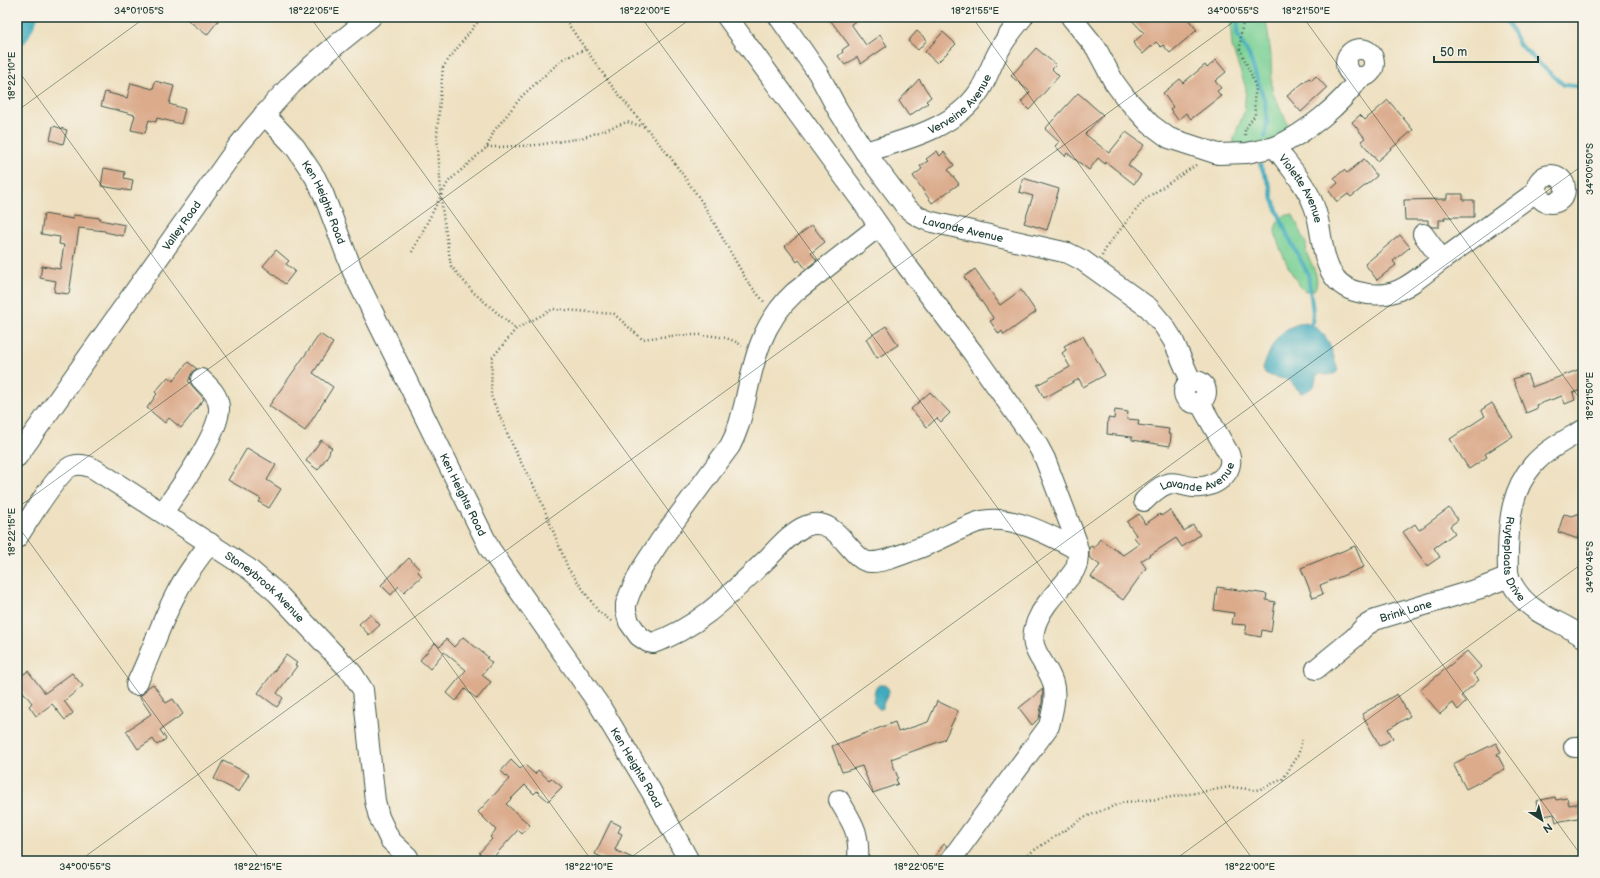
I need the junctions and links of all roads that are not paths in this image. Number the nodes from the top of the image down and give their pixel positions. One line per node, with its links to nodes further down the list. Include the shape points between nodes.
1 (371, 17): 7 (street, Valley Road, via 308,70)
2 (727, 17): 11 (street)
3 (779, 17): 9 (street, Lavande Avenue, via 818,74)
4 (1023, 17): 9 (street, Verveine Avenue, via 999,50 972,101 934,128)
5 (1071, 17): 8 (street, Violette Avenue, via 1096,48 1124,97 1150,124 1170,138 1218,154 1247,153)
6 (1360, 77): 8 (street, via 1348,94 1331,109 1294,137)
7 (264, 114): 16 (street, Valley Road, via 238,146); 28 (street, Ken Heights Road, via 295,147 315,177 356,278 490,549 600,706)
8 (1275, 147): 13 (street, Violette Avenue, via 1311,199 1318,218 1326,260 1340,285 1374,295 1391,294)
9 (864, 152): 17 (street, Lavande Avenue, via 913,214 922,219 1068,253 1142,302 1156,315 1173,340 1191,381 1201,382 1206,390 1206,395 1200,403 1231,460 1230,468 1221,478 1206,486 1194,488 1166,484)
10 (1537, 191): 13 (street, Violette Avenue)
11 (879, 226): 21 (street, via 1035,440 1068,517); 21 (street, via 784,301 774,314 755,359 737,433 644,564 630,593 626,610 633,627 644,640 653,643 698,621 729,596 794,534 814,524 830,528 864,560 872,562 919,549 975,523 992,519 1024,526)
12 (1423, 234): 13 (street)
13 (1442, 260)
14 (201, 379): 18 (street, via 216,396 218,418 194,468)
15 (1583, 430): 22 (street, Ruyteplaats Drive, via 1558,444 1534,464 1519,487 1510,519)
16 (17, 457)
17 (1144, 501)
18 (163, 512): 19 (street, Stoneybrook Avenue, via 96,470 86,465 72,466 59,477); 20 (street, Stoneybrook Avenue)
19 (17, 538)
20 (210, 543): 25 (street, via 176,593); 27 (street, Stoneybrook Avenue, via 266,583 358,682 362,690 372,786 379,817 390,840)
21 (1078, 550): 30 (street, via 1078,564 1042,610 1033,635 1033,646 1054,685 1054,706 1049,726)
22 (1509, 577): 23 (street, Ruyteplaats Drive, via 1521,597 1538,612); 24 (street, Brink Lane, via 1375,620)
23 (1583, 637)
24 (1316, 669)
25 (136, 685)
26 (839, 800): 29 (street, via 856,830)
27 (408, 857)
28 (689, 861)
29 (858, 861)
30 (950, 861)

